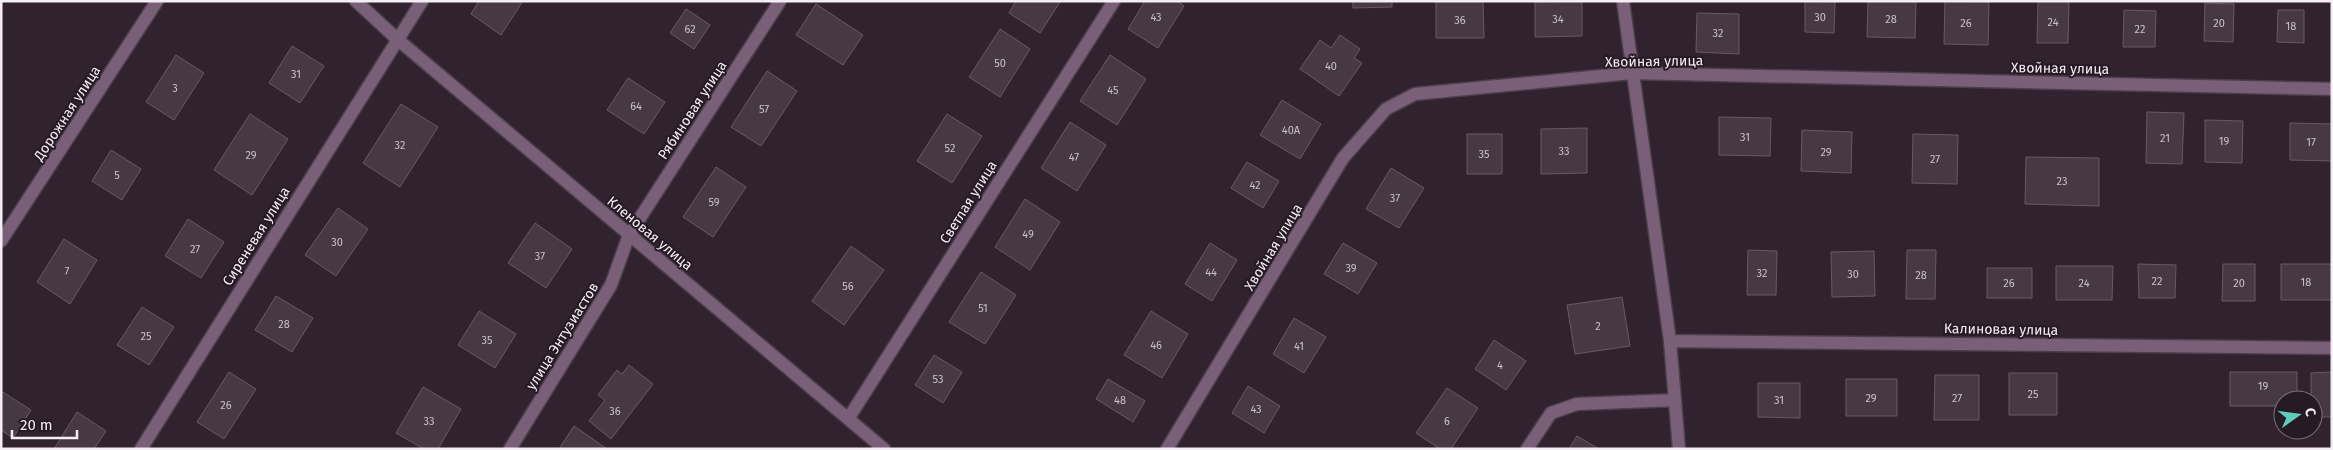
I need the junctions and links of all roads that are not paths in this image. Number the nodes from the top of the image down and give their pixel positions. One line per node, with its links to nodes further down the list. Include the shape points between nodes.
1 (157, 1): 11 (street, Дорожная улица)
2 (356, 1): 7 (street, Кленовая улица)
3 (422, 1): 7 (street, Сиреневая улица)
4 (780, 1): 10 (street, Рябиновая улица)
5 (1114, 1): 15 (street, Светлая улица)
6 (1623, 1): 8 (street)
7 (397, 40): 10 (street, Кленовая улица); 16 (street, Сиреневая улица)
8 (1632, 73): 9 (street, Хвойная улица); 12 (street); 19 (street, Хвойная улица, via 1415,94 1386,109 1343,158)
9 (2332, 89)
10 (629, 235): 15 (street, Кленовая улица); 17 (street, улица Энтузиастов, via 611,285)
11 (1, 241)
12 (1670, 341): 13 (street, Калиновая улица); 14 (street)
13 (2332, 348)
14 (1675, 400): 20 (street, via 1577,404 1551,413); 21 (street)
15 (848, 419): 18 (street, Кленовая улица)
16 (141, 449)
17 (510, 449)
18 (884, 449)
19 (1167, 449)
20 (1527, 449)
21 (1679, 449)

